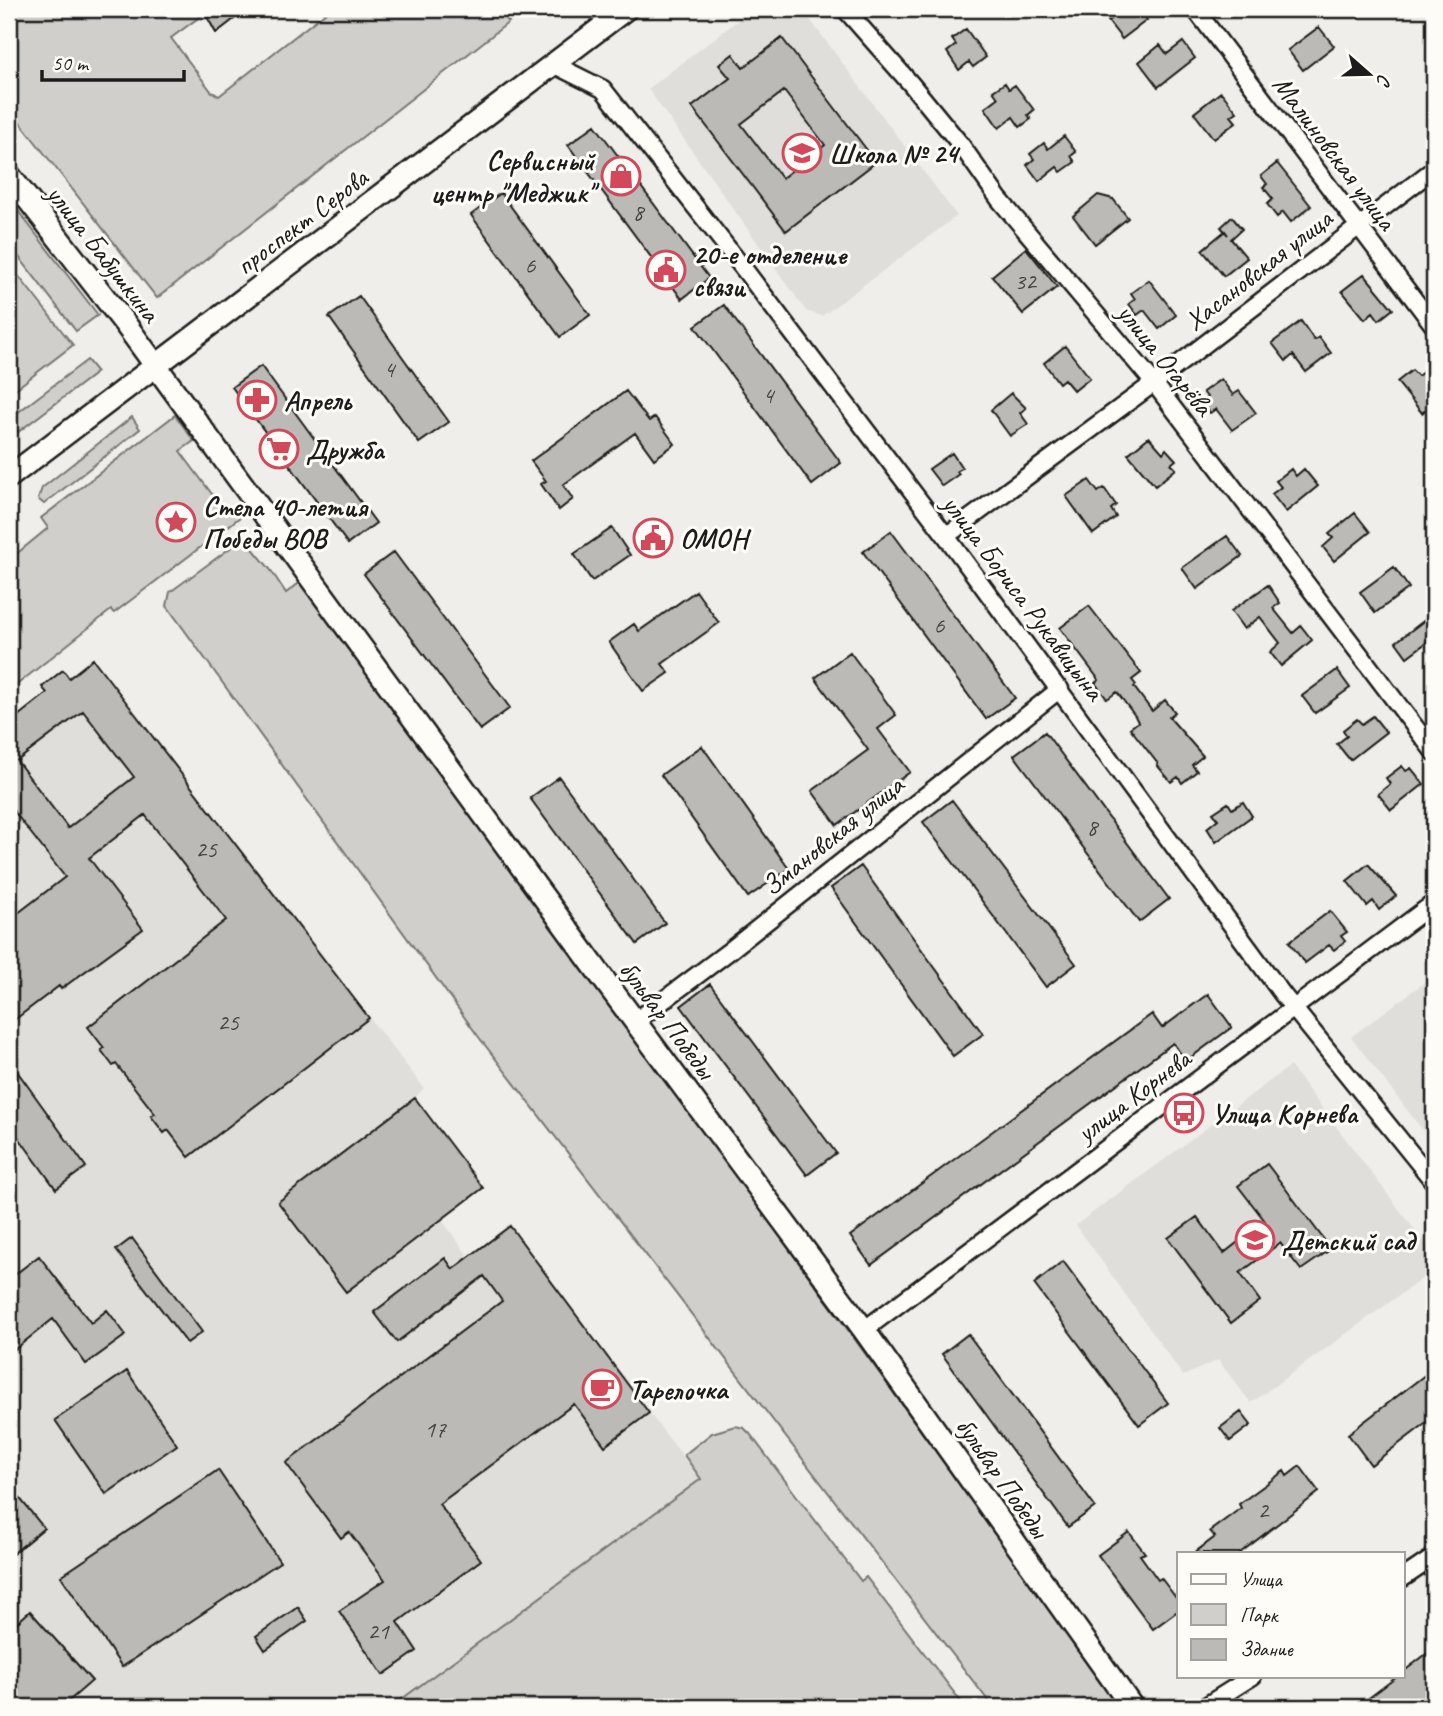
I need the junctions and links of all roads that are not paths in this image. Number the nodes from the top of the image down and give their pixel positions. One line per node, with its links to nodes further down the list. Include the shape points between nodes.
1 (626, 9): 4 (street, проспект Серова)
2 (845, 9): 10 (street, улица Огарёва)
3 (1195, 9): 7 (street, Малиновская улица)
4 (553, 64): 9 (street, проспект Серова); 12 (street, улица Бориса Рукавицына, via 603,89)
5 (1434, 169): 7 (street, Хасановская улица)
6 (9, 175): 9 (street, улица Бабушкина)
7 (1357, 226): 8 (street, Малиновская улица); 10 (street, Хасановская улица)
8 (1434, 326)
9 (155, 366): 11 (street, проспект Серова); 17 (street, бульвар Победы)
10 (1154, 383): 12 (street, Хасановская улица); 14 (street, улица Огарёва)
11 (9, 477)
12 (947, 536): 13 (street, улица Бориса Рукавицына)
13 (1060, 689): 16 (street, улица Бориса Рукавицына); 17 (street, Змановская улица)
14 (1434, 752)
15 (1434, 903): 16 (street, улица Корнева)
16 (1293, 1008): 18 (street, улица Бориса Рукавицына); 19 (street, улица Корнева)
17 (636, 1021): 19 (street, бульвар Победы)
18 (1434, 1182)
19 (864, 1331): 23 (street, бульвар Победы)
20 (1434, 1557): 21 (street)
21 (1404, 1577)
22 (1249, 1678): 24 (street)
23 (1132, 1707)
24 (1204, 1707)

